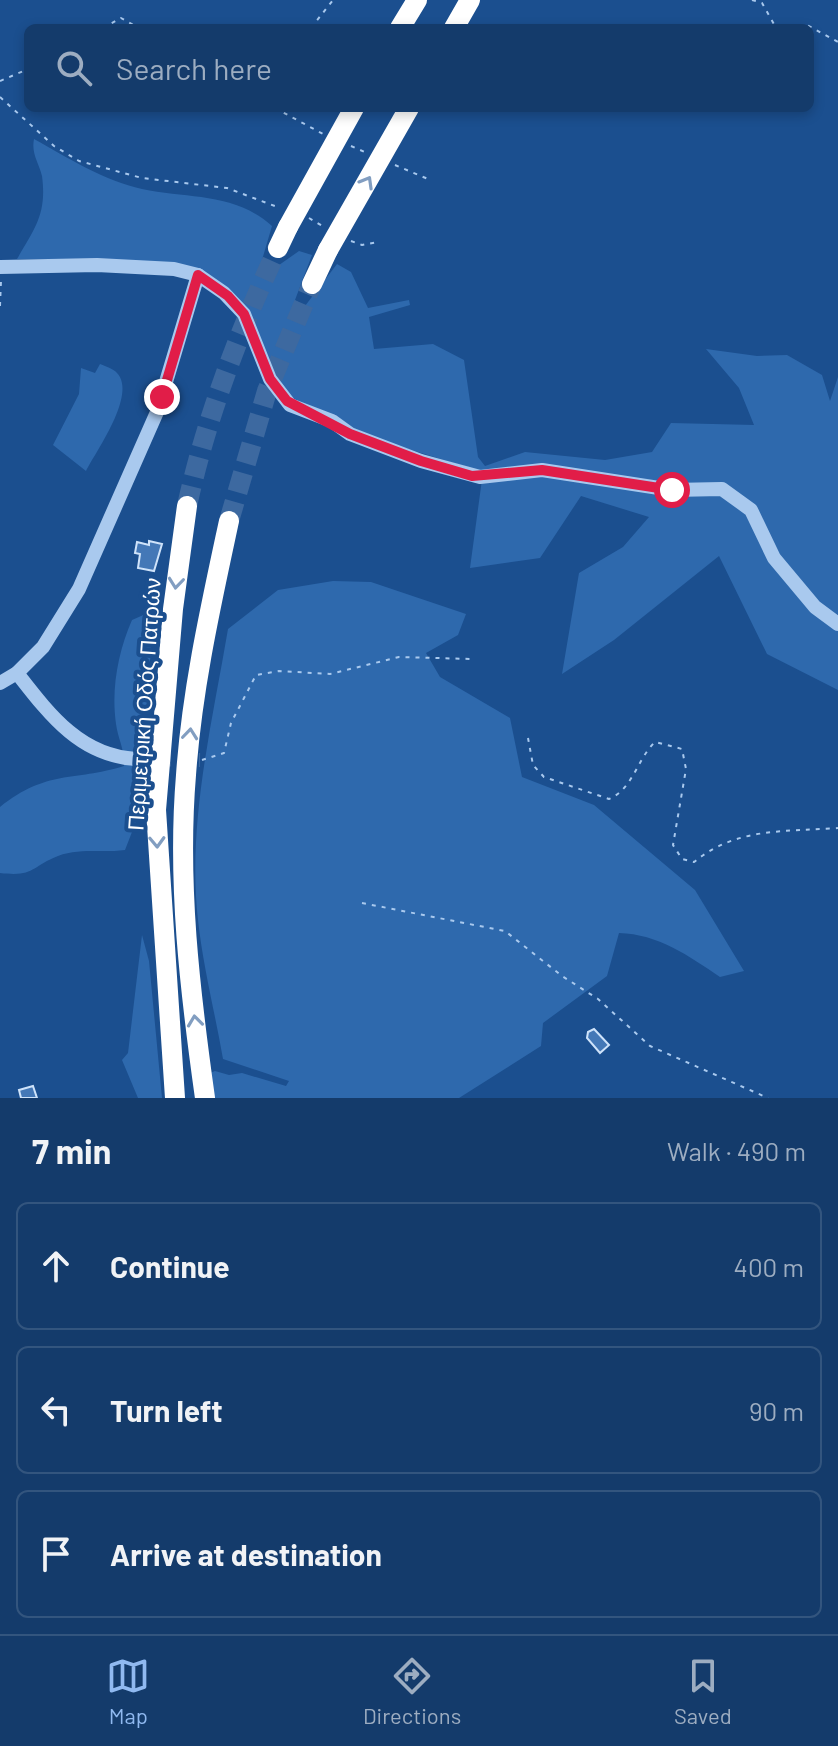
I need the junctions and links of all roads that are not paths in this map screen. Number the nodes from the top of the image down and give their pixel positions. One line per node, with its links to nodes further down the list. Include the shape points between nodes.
1 (417, 0): 3 (highway)
2 (470, 0): 4 (highway)
3 (402, 24)
4 (456, 24)
5 (352, 112): 7 (highway, bridge, via 287,219)
6 (407, 112): 10 (highway, one-way to 6, bridge)
7 (278, 248)
8 (0, 267): 9 (street, via 97,265)
9 (198, 275): 13 (street, via 241,311 270,379 296,408 372,443 472,476 542,470 672,490 722,489 751,510 774,558 815,607); 14 (street, via 157,412 105,532 62,620)
10 (312, 284)
11 (187, 506): 17 (highway, Περιμετρική Οδός Πατρών, one-way to 17, via 156,810)
12 (229, 521): 18 (highway, one-way to 12, via 184,917 185,776)
13 (838, 624)
14 (17, 673): 15 (street); 16 (street, via 80,741 105,754)
15 (0, 683)
16 (136, 759)
17 (175, 1098)
18 (205, 1098)

